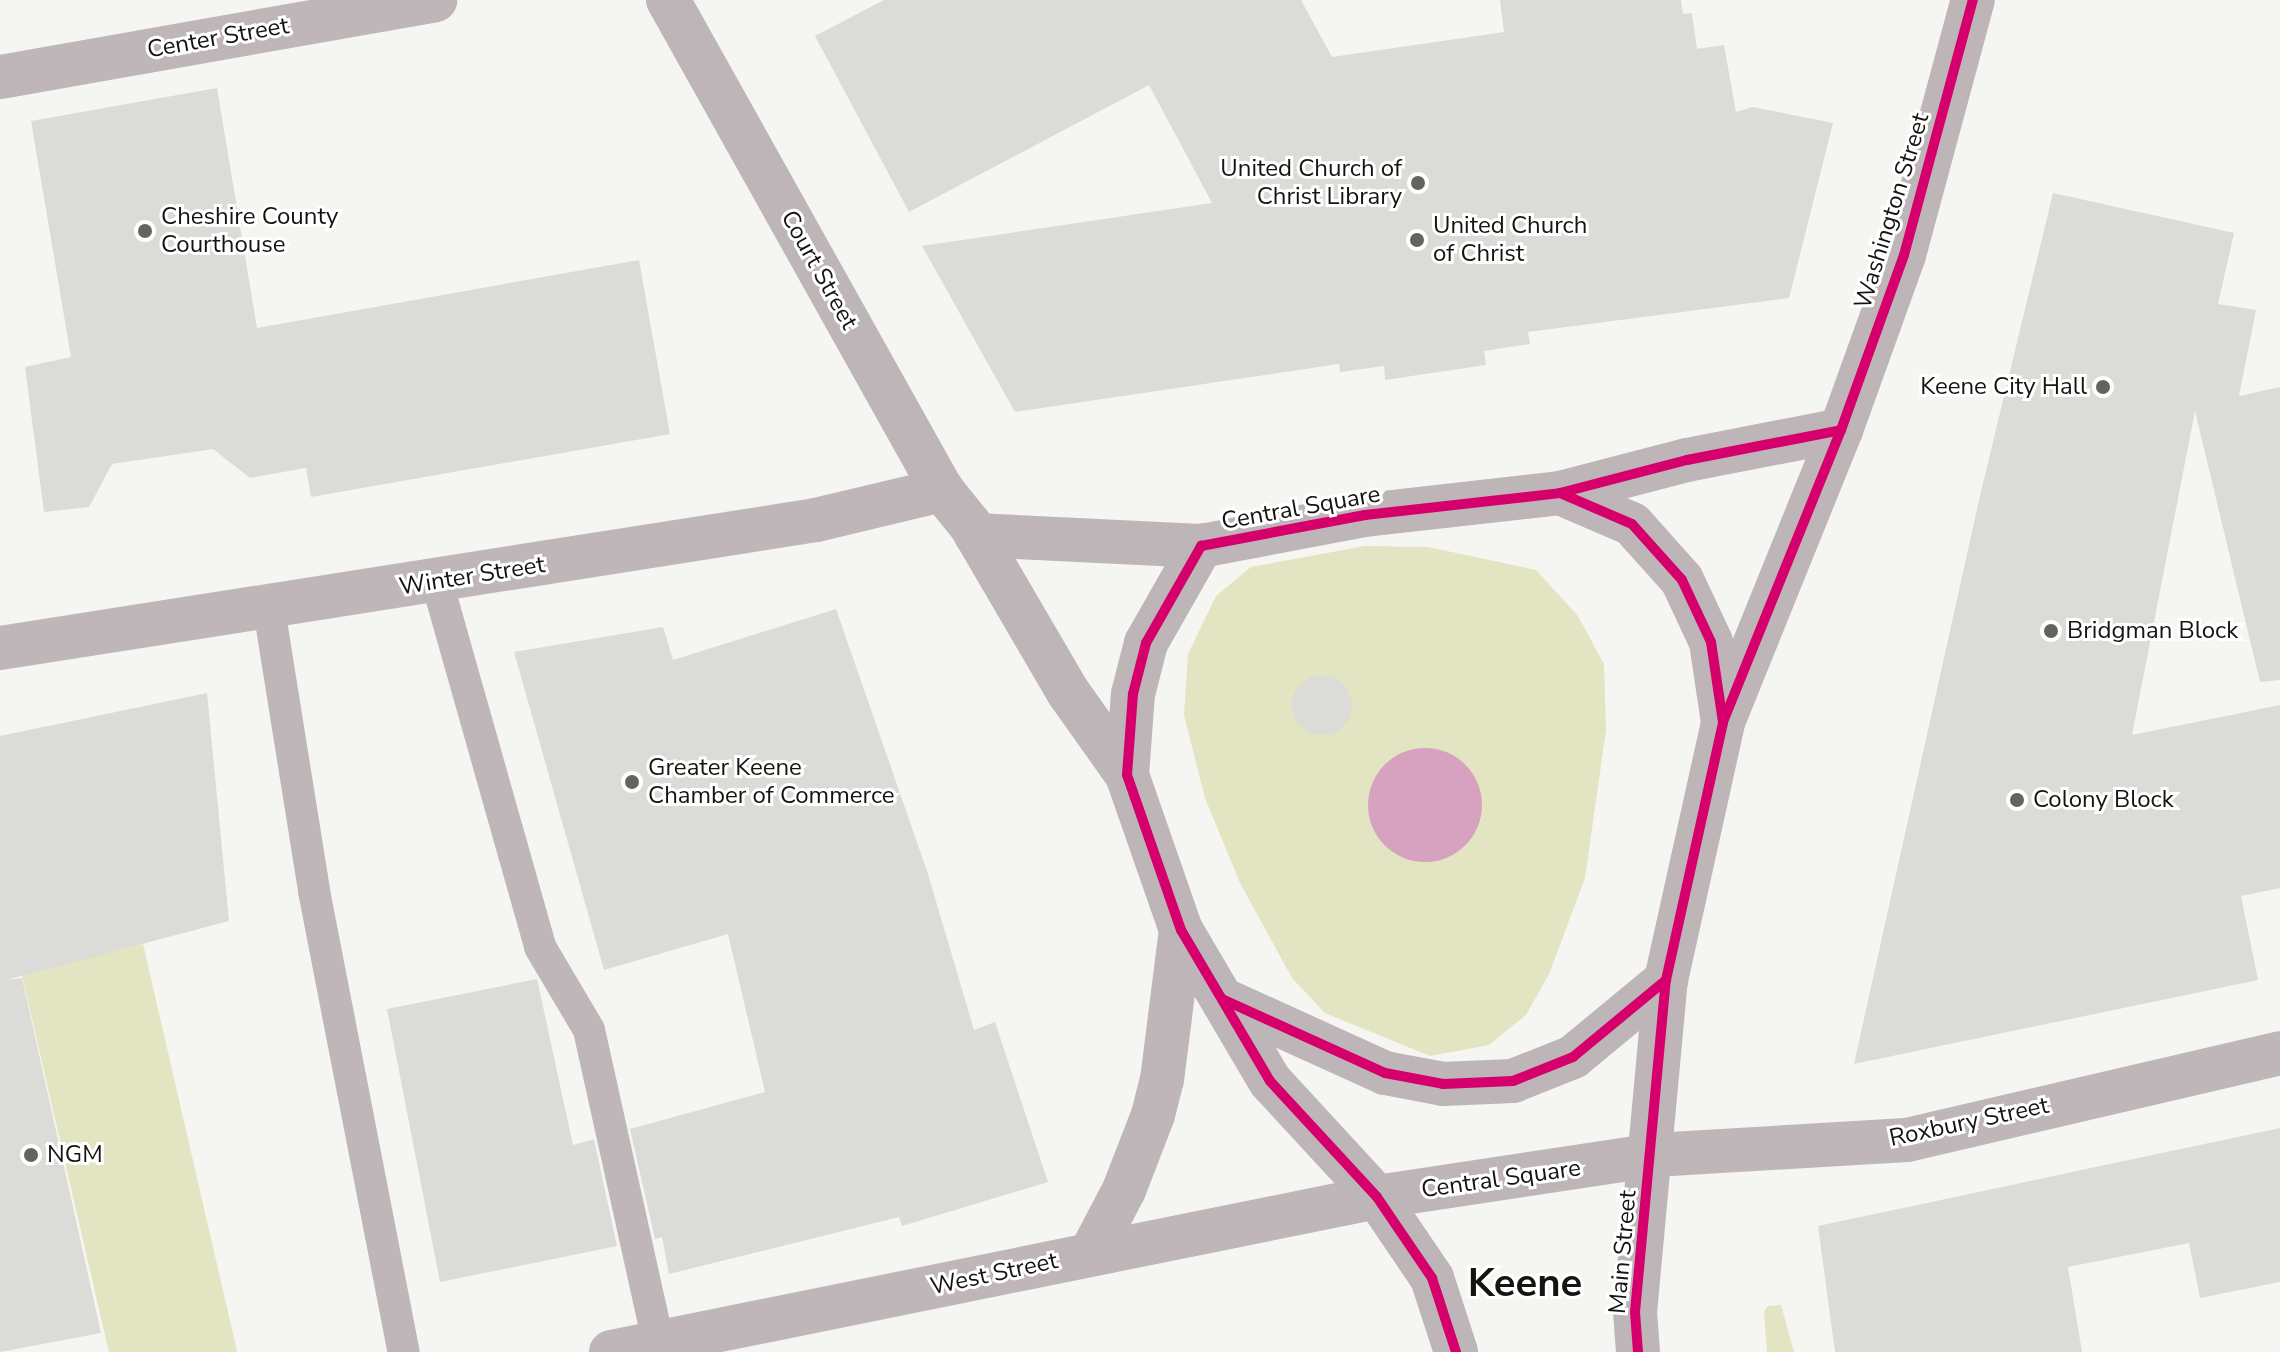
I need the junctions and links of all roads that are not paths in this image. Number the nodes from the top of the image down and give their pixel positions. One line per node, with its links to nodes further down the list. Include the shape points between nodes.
1 (435, 0): 4 (street, Center Street)
2 (668, 0): 6 (main road, Court Street)
3 (1973, 0): 5 (main road, Washington Street, via 1904,255)
4 (0, 77)
5 (1841, 430): 7 (main road, Central Square, via 1687,460); 13 (main road, Central Square)
6 (942, 490): 8 (main road, Court Street); 10 (street, Winter Street, via 816,520)
7 (1560, 493): 9 (main road, Central Square, via 1365,515); 13 (main road, Central Square, via 1632,524 1682,580 1711,642)
8 (976, 535): 9 (main road, Central Square); 14 (main road, Central Square, via 1068,692)
9 (1201, 546): 14 (main road, Central Square, via 1146,643 1133,694)
10 (437, 582): 11 (street, Winter Street); 22 (lane, via 540,947 589,1030)
11 (269, 609): 12 (street, Winter Street); 23 (lane, via 314,891)
12 (0, 648)
13 (1723, 722): 16 (main road, Central Square)
14 (1127, 775): 15 (main road, Central Square)
15 (1181, 930): 17 (main road, Central Square); 21 (street, Central Square, via 1153,1115 1124,1190)
16 (1666, 980): 17 (main road, via 1573,1057 1513,1081 1443,1084 1385,1073); 19 (main road, Central Square)
17 (1222, 999): 20 (main road, Central Square, via 1270,1081)
18 (2280, 1053): 19 (street, Roxbury Street, via 1907,1140)
19 (1654, 1155): 20 (main road, Central Square); 26 (main road, Main Street, via 1635,1312)
20 (1377, 1197): 21 (street, West Street); 25 (main road, via 1432,1278)
21 (1091, 1253): 22 (street, West Street)
22 (686, 1343): 24 (street, West Street)
23 (404, 1352)
24 (611, 1352)
25 (1456, 1352)
26 (1638, 1352)

